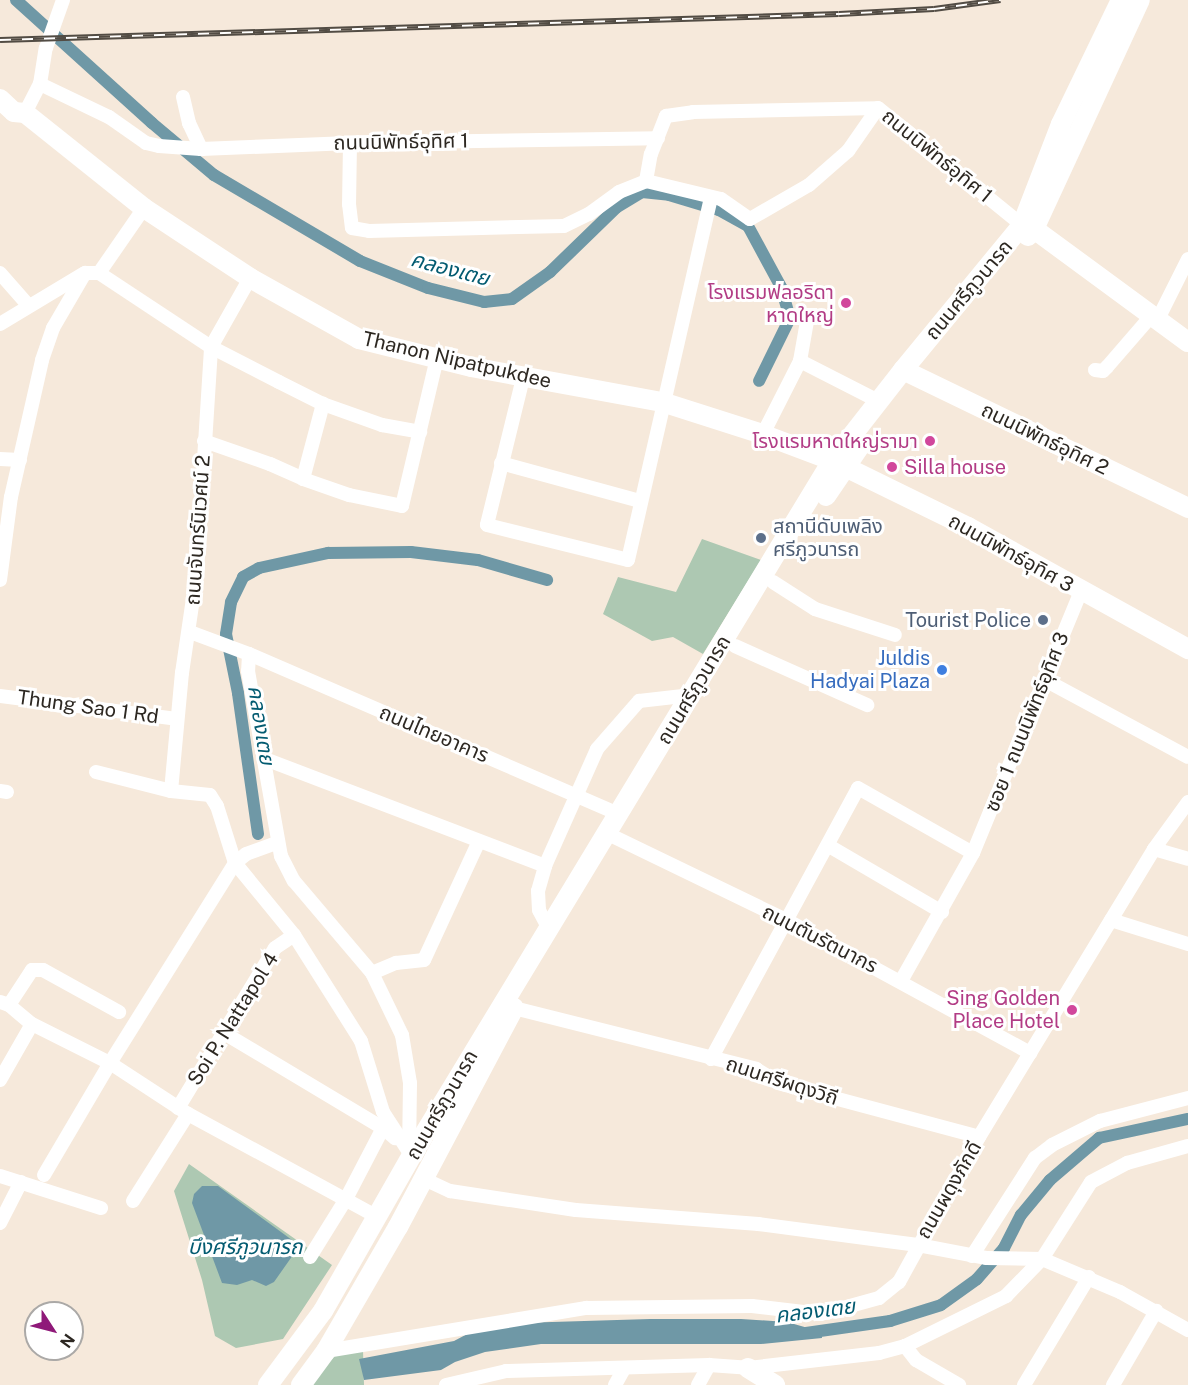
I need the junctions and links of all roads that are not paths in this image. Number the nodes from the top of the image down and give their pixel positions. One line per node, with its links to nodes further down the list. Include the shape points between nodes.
1 (63, 0): 4 (street, via 46,48)
2 (1121, 0): 15 (main road, ถนนศรีภูวนารถ, via 1061,124)
3 (1140, 0): 15 (main road, ถนนศรีภูวนารถ)
4 (40, 84): 8 (street); 11 (street, ถนนนิพัทธ์อุทิศ 1, via 109,117 153,145)
5 (183, 97): 11 (street)
6 (0, 99): 8 (main road, Thanon Nipatpukdee, via 14,112)
7 (878, 108): 9 (street, ถนนนิพัทธ์อุทิศ 1, via 693,112 666,116); 13 (street, via 848,151 808,185 750,219 721,199); 15 (street, ถนนนิพัทธ์อุทิศ 1)
8 (25, 113): 14 (main road, Thanon Nipatpukdee)
9 (658, 138): 10 (street, ถนนนิพัทธ์อุทิศ 1); 12 (street, ถนนนิพัทธ์อุทิศ 1)
10 (350, 143): 11 (street, ถนนนิพัทธ์อุทิศ 1); 12 (street, via 352,228 369,231 564,226 619,192)
11 (201, 149)
12 (646, 181): 13 (street)
13 (711, 197): 32 (street)
14 (144, 208): 18 (street); 19 (main road, Thanon Nipatpukdee)
15 (1028, 227): 21 (main road, ถนนนิพัทธ์อุทิศ 1); 29 (main road, ถนนศรีภูวนารถ)
16 (1188, 259): 21 (street)
17 (0, 273): 20 (street)
18 (92, 273): 20 (street); 25 (street); 38 (street, via 53,328)
19 (250, 278): 25 (street, ถนนจันทร์นิเวศน์ 2); 26 (main road, Thanon Nipatpukdee, via 359,339)
20 (28, 305): 23 (street)
21 (1155, 317): 24 (main road, ถนนนิพัทธ์อุทิศ 1); 28 (street, via 1107,368)
22 (807, 323): 27 (street)
23 (0, 324)
24 (1188, 342)
25 (211, 347): 33 (street); 36 (street, ถนนจันทร์นิเวศน์ 2)
26 (437, 358): 30 (main road, Thanon Nipatpukdee); 34 (street)
27 (800, 361): 31 (street); 35 (street)
28 (1095, 370)
29 (909, 373): 31 (main road, ถนนศรีภูวนารถ); 40 (main road, ถนนศรีภูวนารถ); 43 (main road, ถนนนิพัทธ์อุทิศ 2)
30 (523, 378): 32 (main road, Thanon Nipatpukdee); 39 (street)
31 (878, 401): 40 (main road, ถนนศรีภูวนารถ)
32 (662, 402): 35 (main road, Thanon Nipatpukdee); 42 (street)
33 (323, 404): 34 (street); 41 (street)
34 (420, 432): 41 (street, via 402,507)
35 (763, 434): 40 (main road, Thanon Nipatpukdee)
36 (204, 441): 41 (street); 47 (street, ถนนจันทร์นิเวศน์ 2)
37 (0, 459): 38 (street)
38 (20, 460): 44 (street)
39 (501, 463): 42 (street); 42 (street, via 487,525 628,560)
40 (838, 464): 45 (main road, ถนนศรีภูวนารถ); 46 (main road, ถนนนิพัทธ์อุทิศ 3, via 968,527); 53 (main road, ถนนศรีภูวนารถ)
41 (303, 480)
42 (640, 501)
43 (1188, 508)
44 (0, 577)
45 (773, 582): 48 (street, via 815,609); 49 (main road, ถนนศรีภูวนารถ)
46 (1081, 591): 50 (main road, ถนนนิพัทธ์อุทิศ 3); 52 (street, ซอย 1 ถนนนิพัทธ์อุทิศ 3)
47 (190, 632): 51 (street, ถนนไทยอาคาร); 56 (street, ถนนจันทร์นิเวศน์ 2)
48 (895, 635)
49 (735, 646): 55 (street); 64 (main road, ถนนศรีภูวนารถ)
50 (1188, 649)
51 (245, 652): 58 (street); 61 (street, ถนนไทยอาคาร)
52 (1045, 680): 57 (street); 69 (street, ซอย 1 ถนนนิพัทธ์อุทิศ 3)
53 (692, 695): 61 (street, via 639,701 597,748); 63 (main road, ถนนศรีภูวนารถ)
54 (0, 696): 56 (street, Thung Sao 1 Rd)
55 (867, 705)
56 (177, 719): 60 (street, ถนนจันทร์นิเวศน์ 2)
57 (1188, 757)
58 (265, 759): 65 (street); 66 (street)
59 (96, 772): 60 (street)
60 (171, 791): 70 (street, via 210,795)
61 (576, 795): 63 (street, ถนนไทยอาคาร); 72 (street)
62 (1188, 802): 68 (street, ถนนผดุงภักดี)
63 (619, 814): 64 (main road, ถนนศรีภูวนารถ)
64 (611, 836): 75 (street, ถนนตันรัตนากร); 76 (main road, ถนนศรีภูวนารถ); 82 (main road, ถนนศรีภูวนารถ)
65 (478, 841): 72 (street); 79 (street, via 424,960 396,963)
66 (273, 844): 70 (street); 79 (street, via 294,880)
67 (829, 846): 69 (street, via 858,788); 73 (street); 75 (street)
68 (1154, 849): 71 (street); 74 (street, ถนนผดุงภักดี)
69 (973, 853): 73 (street, ซอย 1 ถนนนิพัทธ์อุทิศ 3)
70 (240, 859): 77 (street); 88 (street)
71 (1188, 859)
72 (545, 866): 76 (street, via 538,891 539,910)
73 (942, 912): 80 (street, ซอย 1 ถนนนิพัทธ์อุทิศ 3)
74 (1111, 920): 78 (street); 86 (street, ถนนผดุงภักดี)
75 (788, 921): 80 (street, ถนนตันรัตนากร); 87 (street)
76 (549, 929): 82 (main road, ถนนศรีภูวนารถ)
77 (294, 935): 85 (street, Soi P. Nattapol 4, via 275,948); 94 (street, via 362,1041 383,1112)
78 (1188, 944)
79 (372, 973): 94 (street, via 402,1035)
80 (901, 981): 86 (street, ถนนตันรัตนากร)
81 (5, 1003): 83 (street, via 32,970 42,970); 84 (street)
82 (508, 1006): 87 (street, ถนนศรีผดุงวิถี); 94 (main road, ถนนศรีภูวนารถ); 98 (main road, ถนนศรีภูวนารถ)
83 (119, 1012)
84 (32, 1024): 88 (street); 89 (street)
85 (224, 1033): 91 (street, Soi P. Nattapol 4); 92 (street)
86 (1030, 1053): 93 (street, ถนนผดุงภักดี)
87 (711, 1059): 93 (street, ถนนศรีผดุงวิถี, via 756,1069 778,1083)
88 (110, 1063): 91 (street); 96 (street)
89 (0, 1080)
90 (1188, 1098): 107 (street, via 1100,1121 1052,1144 1035,1158)
91 (183, 1111): 100 (street); 101 (street, Soi P. Nattapol 4)
92 (383, 1128): 94 (street); 100 (street)
93 (979, 1137): 106 (street, ถนนผดุงภักดี)
94 (415, 1146): 103 (main road, ถนนศรีภูวนารถ)
95 (1188, 1146): 109 (street, via 1127,1162 1091,1182)
96 (44, 1175)
97 (0, 1176): 99 (street)
98 (424, 1179): 105 (main road, ถนนศรีภูวนารถ); 106 (street, ถนนผดุงภักดี, via 450,1191 576,1210 758,1224)
99 (21, 1182): 102 (street); 104 (street)
100 (346, 1199): 103 (street); 108 (street)
101 (134, 1201)
102 (101, 1208)
103 (378, 1217): 105 (main road); 119 (main road, ถนนศรีภูวนารถ, via 323,1311)
104 (0, 1223)
105 (398, 1227): 114 (main road, ถนนศรีภูวนารถ)
106 (918, 1245): 107 (street); 114 (street, via 898,1282 879,1298 821,1314 752,1306 586,1308)
107 (972, 1256): 109 (street)
108 (310, 1257)
109 (1036, 1259): 110 (street); 113 (street, via 1006,1296)
110 (1089, 1277): 111 (street); 125 (street)
111 (1156, 1311): 112 (street); 126 (street)
112 (1188, 1329)
113 (904, 1346): 116 (street, via 879,1353); 124 (street, via 916,1360)
114 (326, 1351): 120 (main road, ถนนศรีภูวนารถ)
115 (709, 1365): 116 (street); 117 (street); 122 (street)
116 (748, 1368): 123 (main road)
117 (624, 1369): 118 (street, via 506,1371); 121 (street)
118 (453, 1384)
119 (268, 1385)
120 (301, 1385)
121 (615, 1385)
122 (698, 1385)
123 (775, 1385)
124 (959, 1385)
125 (1024, 1385)
126 (1113, 1385)

